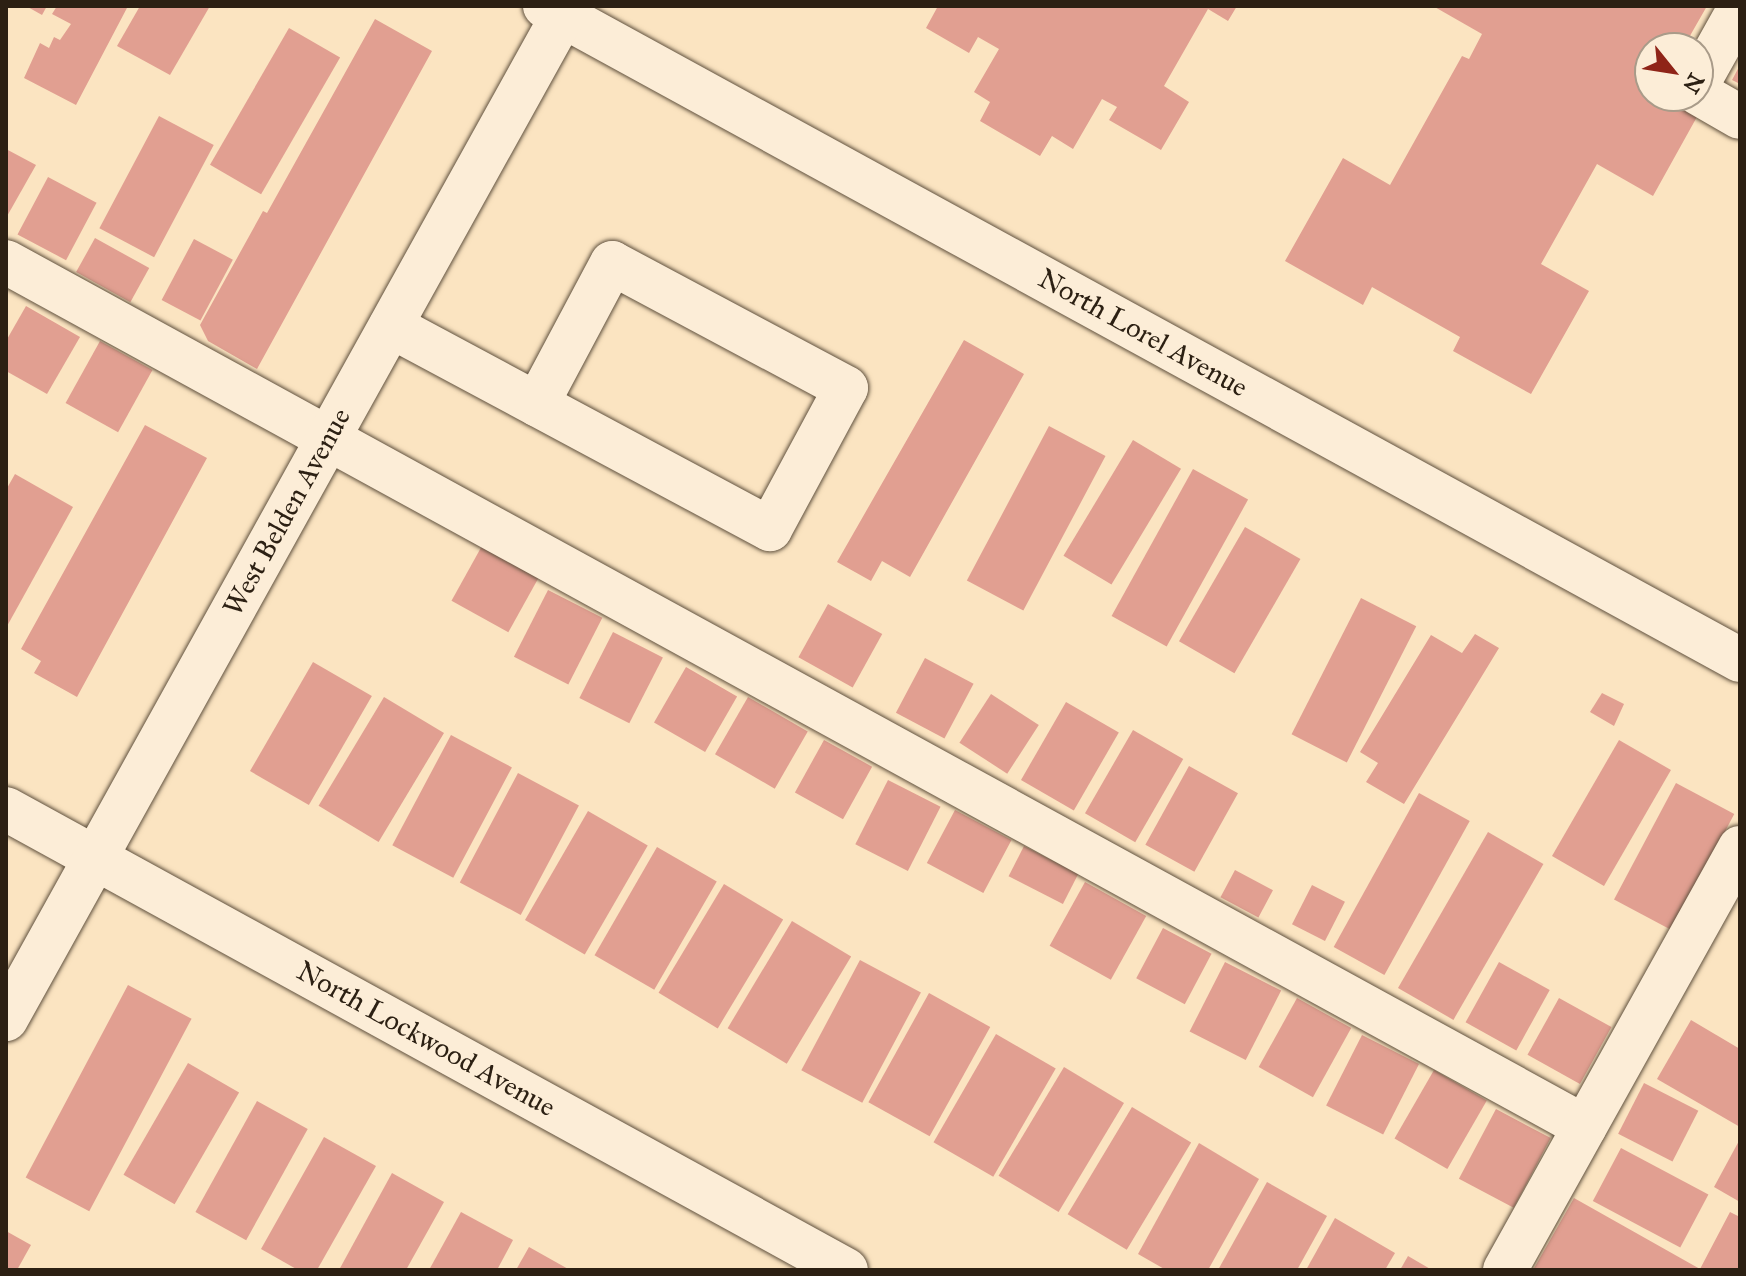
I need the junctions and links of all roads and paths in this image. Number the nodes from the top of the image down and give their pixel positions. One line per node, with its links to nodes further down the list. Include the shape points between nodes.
1 (1740, 8): 3 (street)
2 (559, 9): 7 (street, West Belden Avenue); 10 (street, North Lorel Avenue)
3 (1714, 54)
4 (1714, 102): 5 (street)
5 (1740, 117)
6 (6, 262): 9 (street)
7 (391, 326): 8 (street); 9 (street, West Belden Avenue)
8 (537, 404): 8 (street, via 770,529 846,388 612,263)
9 (328, 439): 13 (street, West Belden Avenue); 15 (street)
10 (1740, 660)
11 (6, 809): 13 (street, North Lockwood Avenue)
12 (1740, 848): 15 (street)
13 (95, 858): 14 (street, West Belden Avenue); 16 (street, North Lockwood Avenue)
14 (6, 1019)
15 (1585, 1127): 17 (street)
16 (846, 1270)
17 (1505, 1270)

